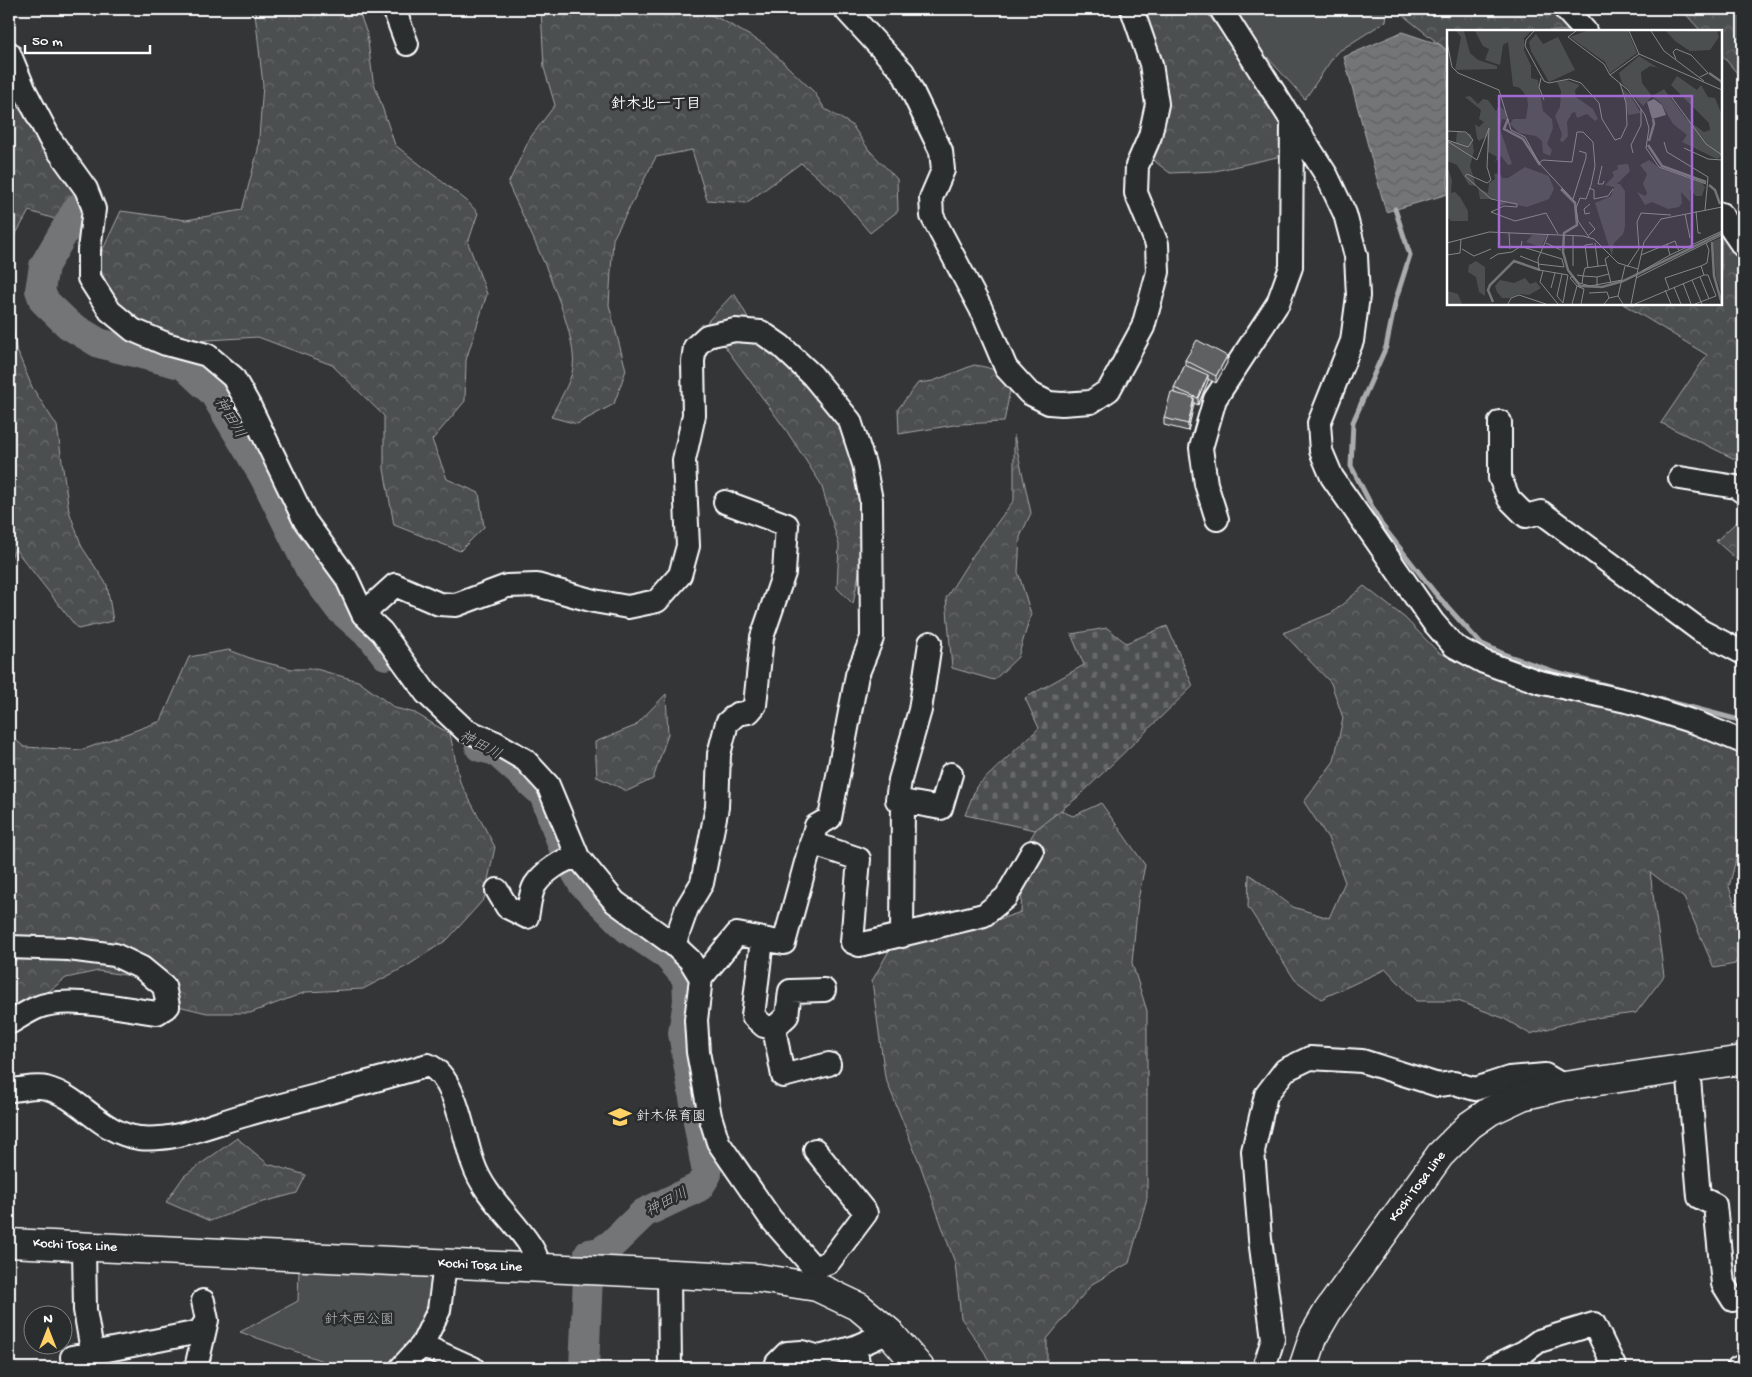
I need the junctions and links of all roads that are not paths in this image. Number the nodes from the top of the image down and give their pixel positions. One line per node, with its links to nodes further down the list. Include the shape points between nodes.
1 (394, 9): 7 (street)
2 (845, 9): 3 (street, via 903,72 942,151 943,170 931,198 932,216 981,309 1006,368 1029,393 1049,403 1062,404 1091,402 1109,390 1143,327 1158,272 1157,244 1136,193 1137,166 1150,136 1157,104 1151,64)
3 (1132, 9)
4 (1221, 9): 9 (street)
5 (1565, 9): 6 (street)
6 (1584, 30)
7 (407, 44)
8 (9, 53): 17 (street, via 50,139 86,189 94,210 89,278 110,311 133,330 166,344 206,355 233,377 305,521 346,577)
9 (1292, 120): 16 (street, via 1291,267 1278,303 1215,399 1201,448 1206,484); 20 (street, via 1327,176 1345,214 1356,256 1358,296 1352,341 1319,423 1321,451 1332,477 1432,622 1454,646 1484,662 1539,682 1631,702)
10 (1722, 215): 11 (street)
11 (1743, 246)
12 (1500, 422): 19 (street, via 1500,478 1509,499 1526,516 1541,512 1701,631)
13 (1680, 478): 14 (street, via 1729,486)
14 (1743, 492)
15 (725, 502): 29 (street, via 787,525 784,573 762,637 755,705 749,712 737,714 727,723 719,754 717,807 702,883 687,908)
16 (1217, 518)
17 (363, 614): 23 (street, via 395,584 439,604 456,605 507,586 537,585 628,607 657,601 680,574 688,546 684,460 694,415 695,347 707,336 734,330 761,332 812,374 850,421 871,500 872,638 857,675 830,818 816,826); 25 (street, via 382,632 426,693 465,730 524,760 548,785)
18 (930, 643): 22 (street, via 920,710 900,780 897,800)
19 (1743, 653)
20 (1743, 742)
21 (952, 774): 22 (street, via 940,808)
22 (903, 802): 27 (street)
23 (811, 842): 27 (street, via 859,859 852,942 860,945); 28 (street, via 784,943)
24 (1032, 852): 27 (street, via 1006,897 984,915)
25 (578, 857): 26 (street, via 572,857 546,872 534,886 527,917 507,907); 29 (street, via 615,902)
26 (497, 890)
27 (902, 936)
28 (762, 940): 31 (street, via 737,934); 34 (street, via 753,1016 764,1026)
29 (674, 945): 31 (street, via 690,960)
30 (9, 947): 33 (street, via 69,949 114,955 142,968 164,986 168,1006 157,1013 118,1006 64,1004 38,1007)
31 (701, 978): 46 (street, via 696,1020 698,1052 718,1142)
32 (824, 990): 34 (street, via 790,991 787,1016)
33 (9, 1022)
34 (774, 1028): 36 (street, via 783,1076)
35 (1743, 1060): 37 (main road, Kochi Tosa Line)
36 (829, 1064)
37 (1688, 1068): 38 (main road, Kochi Tosa Line); 47 (street, via 1700,1197 1715,1204 1723,1284)
38 (1564, 1086): 53 (main road, Kochi Tosa Line, via 1522,1096 1490,1111 1440,1155 1328,1311); 61 (street, via 1545,1075 1510,1078 1475,1089 1454,1083 1438,1085 1362,1061 1310,1058 1285,1070 1266,1095 1253,1151 1272,1339)
39 (9, 1090): 44 (street, via 45,1087 62,1094 107,1128 138,1138 170,1137 428,1065 437,1069 449,1089 484,1188 530,1245)
40 (815, 1150): 46 (street, via 866,1213)
41 (9, 1243): 42 (main road, Kochi Tosa Line)
42 (84, 1247): 43 (main road, Kochi Tosa Line); 51 (street)
43 (445, 1265): 44 (main road, Kochi Tosa Line); 49 (street, via 439,1310)
44 (542, 1269): 45 (main road, Kochi Tosa Line)
45 (669, 1275): 46 (main road, Kochi Tosa Line); 58 (street)
46 (816, 1278): 48 (main road, Kochi Tosa Line, via 860,1307)
47 (1733, 1300)
48 (888, 1332): 50 (street); 60 (main road, Kochi Tosa Line)
49 (422, 1345): 56 (street); 57 (street)
50 (857, 1358): 59 (street, via 787,1353 778,1363)
51 (86, 1359): 55 (street, via 199,1332 205,1310)
52 (1526, 1360): 62 (street); 63 (street, via 1539,1341 1594,1324)
53 (1300, 1366)
54 (1743, 1366): 64 (street)
55 (196, 1368)
56 (401, 1368)
57 (473, 1368)
58 (670, 1368)
59 (778, 1368)
60 (920, 1368)
61 (1264, 1368)
62 (1491, 1368)
63 (1615, 1368)
64 (1738, 1368)

